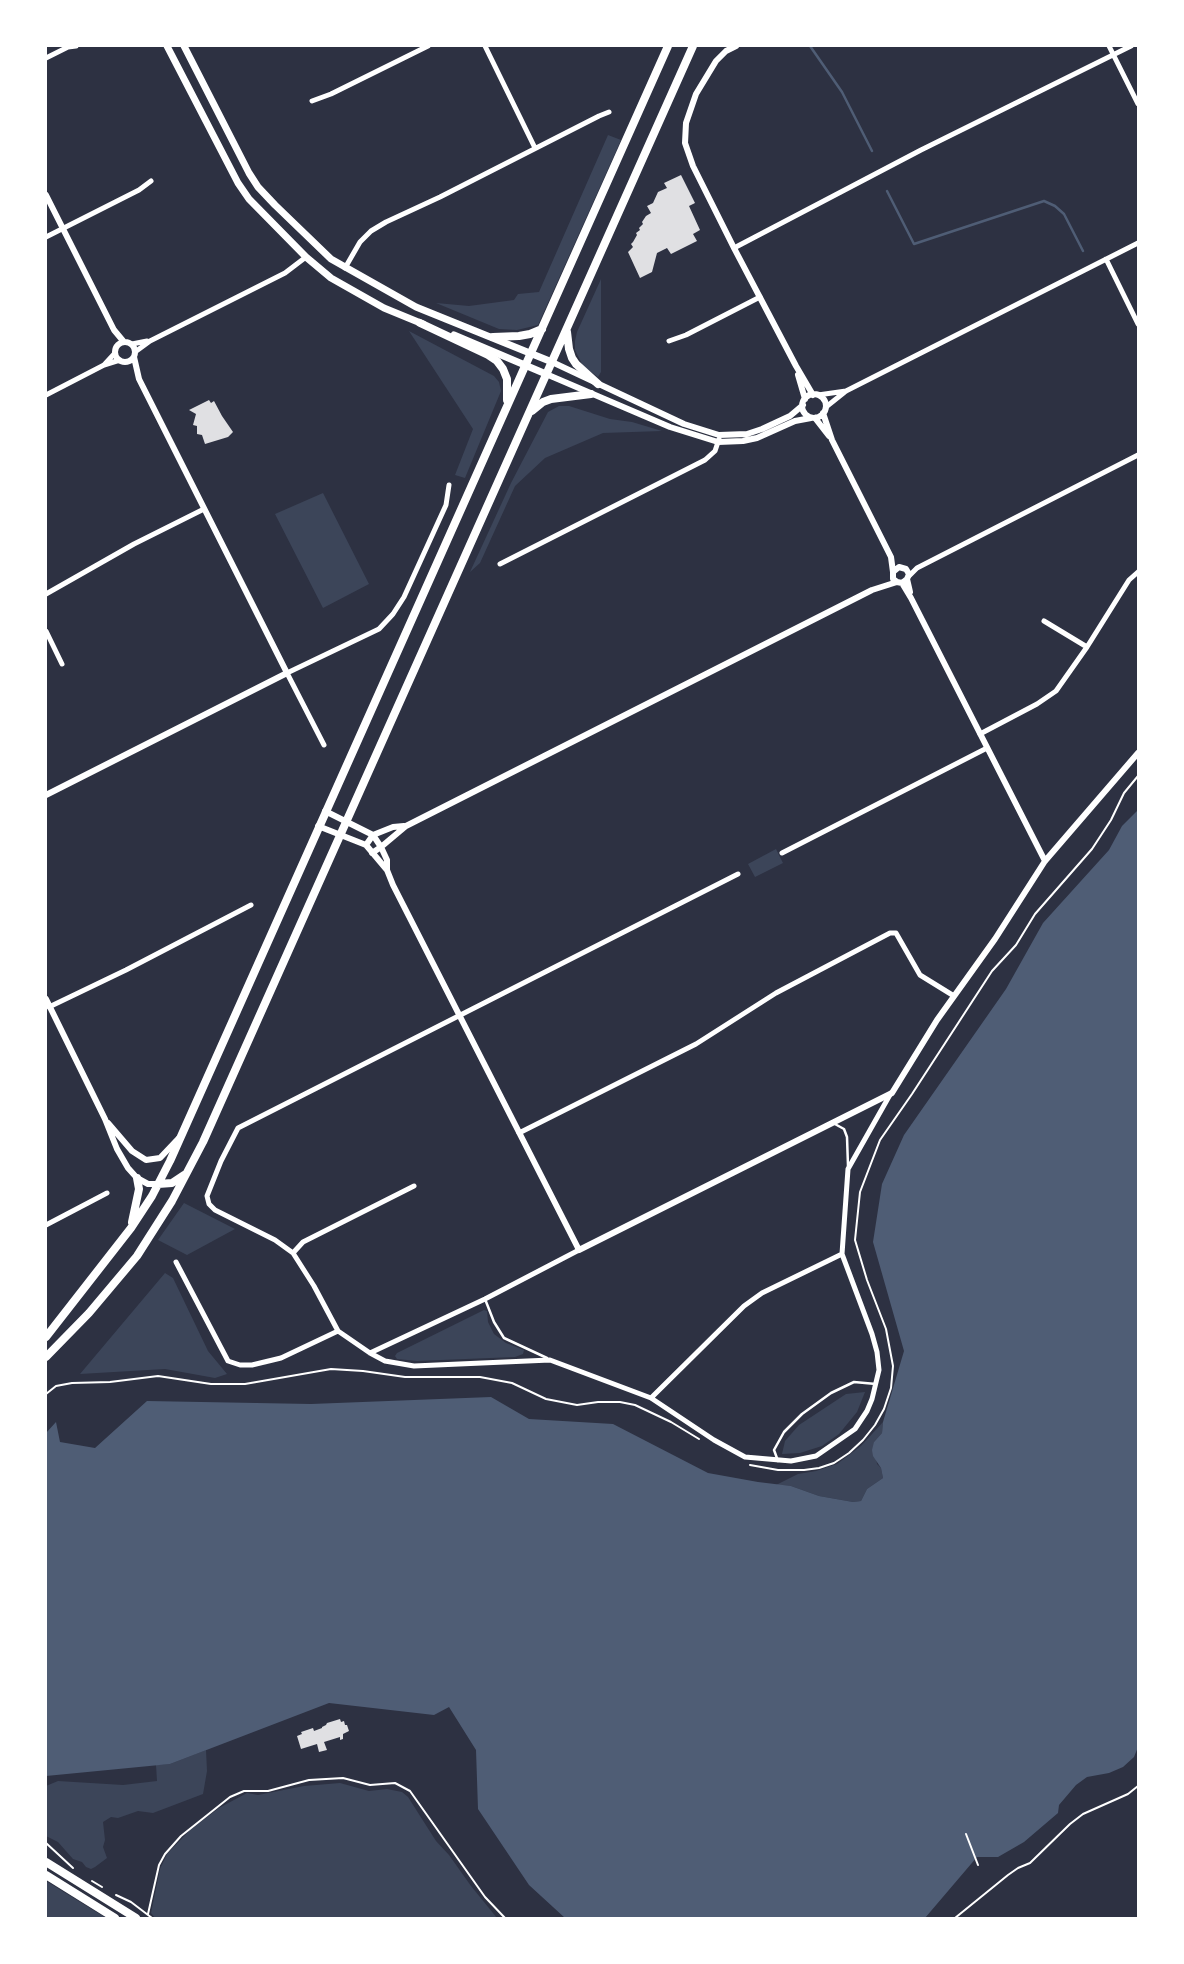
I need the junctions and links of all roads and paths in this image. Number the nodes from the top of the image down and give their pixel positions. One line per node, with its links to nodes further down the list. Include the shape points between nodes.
1 (76, 46): 12 (street)
2 (167, 46): 23 (main road, via 238,183)
3 (184, 46): 25 (main road, via 258,187)
4 (428, 46): 13 (street)
5 (485, 46): 16 (street)
6 (667, 46): 29 (main road)
7 (693, 46): 30 (main road)
8 (736, 46): 22 (street, via 710,68 685,129 687,152)
9 (1109, 46): 11 (street)
10 (1131, 46): 11 (street)
11 (1114, 54): 14 (street); 22 (street)
12 (46, 58)
13 (312, 102)
14 (1139, 104)
15 (609, 112): 16 (street)
16 (536, 148): 25 (street, via 371,231)
17 (150, 181): 19 (street)
18 (46, 195): 19 (street)
19 (62, 229): 20 (street); 34 (street)
20 (46, 237)
21 (1139, 243): 24 (street)
22 (734, 248): 26 (street)
23 (306, 257): 27 (main road, via 349,289); 32 (street, via 256,289)
24 (1106, 259): 28 (street); 45 (street)
25 (345, 268): 31 (main road, via 416,307)
26 (760, 297): 33 (street); 41 (street)
27 (420, 323): 39 (main road); 50 (main road, via 496,361 507,379)
28 (1139, 324)
29 (542, 328): 31 (main road, via 530,334); 35 (main road)
30 (567, 329): 38 (main road); 44 (main road, via 572,358)
31 (493, 337): 35 (main road)
32 (150, 341): 34 (street); 36 (street)
33 (669, 341)
34 (122, 346): 36 (street); 37 (street); 40 (street)
35 (531, 353): 38 (main road); 39 (main road)
36 (134, 354): 37 (street, via 131,360); 42 (street)
37 (122, 361): 40 (street); 42 (street)
38 (552, 362): 43 (main road); 44 (street)
39 (525, 364): 43 (main road); 50 (main road)
40 (104, 365): 47 (street)
41 (796, 366): 48 (street); 49 (street)
42 (137, 374): 58 (street)
43 (546, 374): 46 (street); 52 (main road)
44 (598, 384): 54 (street)
45 (845, 391): 48 (street); 51 (street)
46 (591, 394): 52 (main road, via 547,400); 54 (street, via 670,427)
47 (46, 395)
48 (816, 395): 49 (street); 51 (street, via 824,400)
49 (804, 402): 53 (street, via 803,411); 54 (street, via 790,416 762,429)
50 (508, 403): 79 (main road)
51 (825, 410): 53 (street); 55 (street)
52 (530, 413): 80 (main road)
53 (813, 418): 54 (street, via 757,438); 55 (street)
54 (719, 439): 60 (street, via 705,460)
55 (832, 440): 59 (street)
56 (1139, 455): 62 (street)
57 (449, 485): 72 (street, via 446,505 393,614 379,629)
58 (204, 509): 67 (street); 72 (street)
59 (891, 557): 61 (street); 64 (street)
60 (500, 564)
61 (903, 567): 62 (street); 64 (street); 65 (street, via 908,571)
62 (917, 568): 65 (street)
63 (1139, 572): 70 (street, via 1129,580)
64 (892, 573): 65 (street, via 893,579); 66 (street)
65 (904, 580): 66 (street); 73 (street)
66 (872, 590): 81 (street)
67 (46, 594)
68 (1044, 621): 70 (street)
69 (46, 631): 71 (street)
70 (1087, 647): 73 (street, via 1056,691)
71 (62, 664)
72 (287, 673): 74 (street); 78 (street)
73 (980, 734): 75 (street)
74 (324, 745)
75 (987, 748): 88 (street); 89 (street)
76 (1139, 753): 89 (street)
77 (1139, 776): 125 (path, via 1092,849 992,971 880,1140 860,1192 855,1240 886,1329 893,1366 891,1388 875,1425 849,1453 819,1468 778,1470)
78 (46, 795)
79 (325, 811): 80 (street); 82 (main road)
80 (346, 821): 83 (main road); 84 (street)
81 (406, 826): 84 (street); 86 (street)
82 (318, 827): 83 (street); 101 (main road)
83 (340, 835): 85 (street); 102 (main road)
84 (373, 835): 85 (street); 86 (street)
85 (366, 845): 87 (street)
86 (381, 847): 87 (street); 90 (street)
87 (372, 853): 90 (street)
88 (782, 853)
89 (1045, 861): 93 (street)
90 (387, 870): 96 (street)
91 (738, 874): 96 (street)
92 (251, 905): 95 (street)
93 (954, 996): 97 (street); 100 (street, via 920,975 896,933 890,933 776,993 696,1044)
94 (46, 999): 95 (street)
95 (49, 1007): 98 (street)
96 (459, 1015): 100 (street); 111 (street, via 238,1128 207,1196 209,1204)
97 (892, 1093): 99 (street); 103 (street)
98 (104, 1119): 101 (street, via 146,1160 160,1158); 104 (street)
99 (832, 1123): 103 (lane, via 844,1129); 110 (street)
100 (519, 1133): 110 (street)
101 (181, 1136): 105 (main road)
102 (190, 1169): 105 (main road, via 172,1183); 118 (main road, via 136,1256)
103 (848, 1169): 112 (street)
104 (137, 1178): 105 (street); 109 (main road)
105 (158, 1184): 109 (main road)
106 (414, 1186): 111 (street, via 303,1242)
107 (107, 1193): 108 (street)
108 (46, 1224)
109 (131, 1228): 116 (main road)
110 (579, 1250): 114 (street)
111 (293, 1253): 115 (street)
112 (842, 1254): 120 (street, via 877,1352); 122 (street, via 744,1306)
113 (176, 1262): 115 (street, via 228,1361 253,1365 281,1358)
114 (485, 1299): 117 (street); 119 (lane, via 504,1338)
115 (338, 1331): 117 (street)
116 (46, 1338)
117 (370, 1353): 119 (street, via 414,1366)
118 (46, 1357)
119 (550, 1360): 122 (street)
120 (876, 1384): 124 (street, via 855,1429 816,1455); 124 (lane, via 854,1382 802,1414 774,1450)
121 (46, 1394): 123 (path, via 72,1383 158,1376 211,1384 245,1384 331,1370 405,1377 480,1377 577,1405 635,1405)
122 (651, 1398): 124 (street, via 745,1457)
123 (702, 1441)
124 (778, 1461)
125 (749, 1464)
126 (1139, 1786): 141 (path, via 1083,1814 1030,1863 1008,1875)
127 (966, 1833): 130 (path)
128 (46, 1843): 131 (path)
129 (46, 1862): 138 (main road)
130 (978, 1865)
131 (76, 1871)
132 (46, 1875): 137 (main road)
133 (86, 1877): 134 (path)
134 (104, 1888)
135 (111, 1893): 136 (path)
136 (148, 1914): 139 (path); 140 (path, via 165,1854 229,1797 309,1780 343,1778 370,1785 395,1783 410,1791)
137 (115, 1919)
138 (136, 1919)
139 (152, 1919)
140 (505, 1919)
141 (955, 1919)

